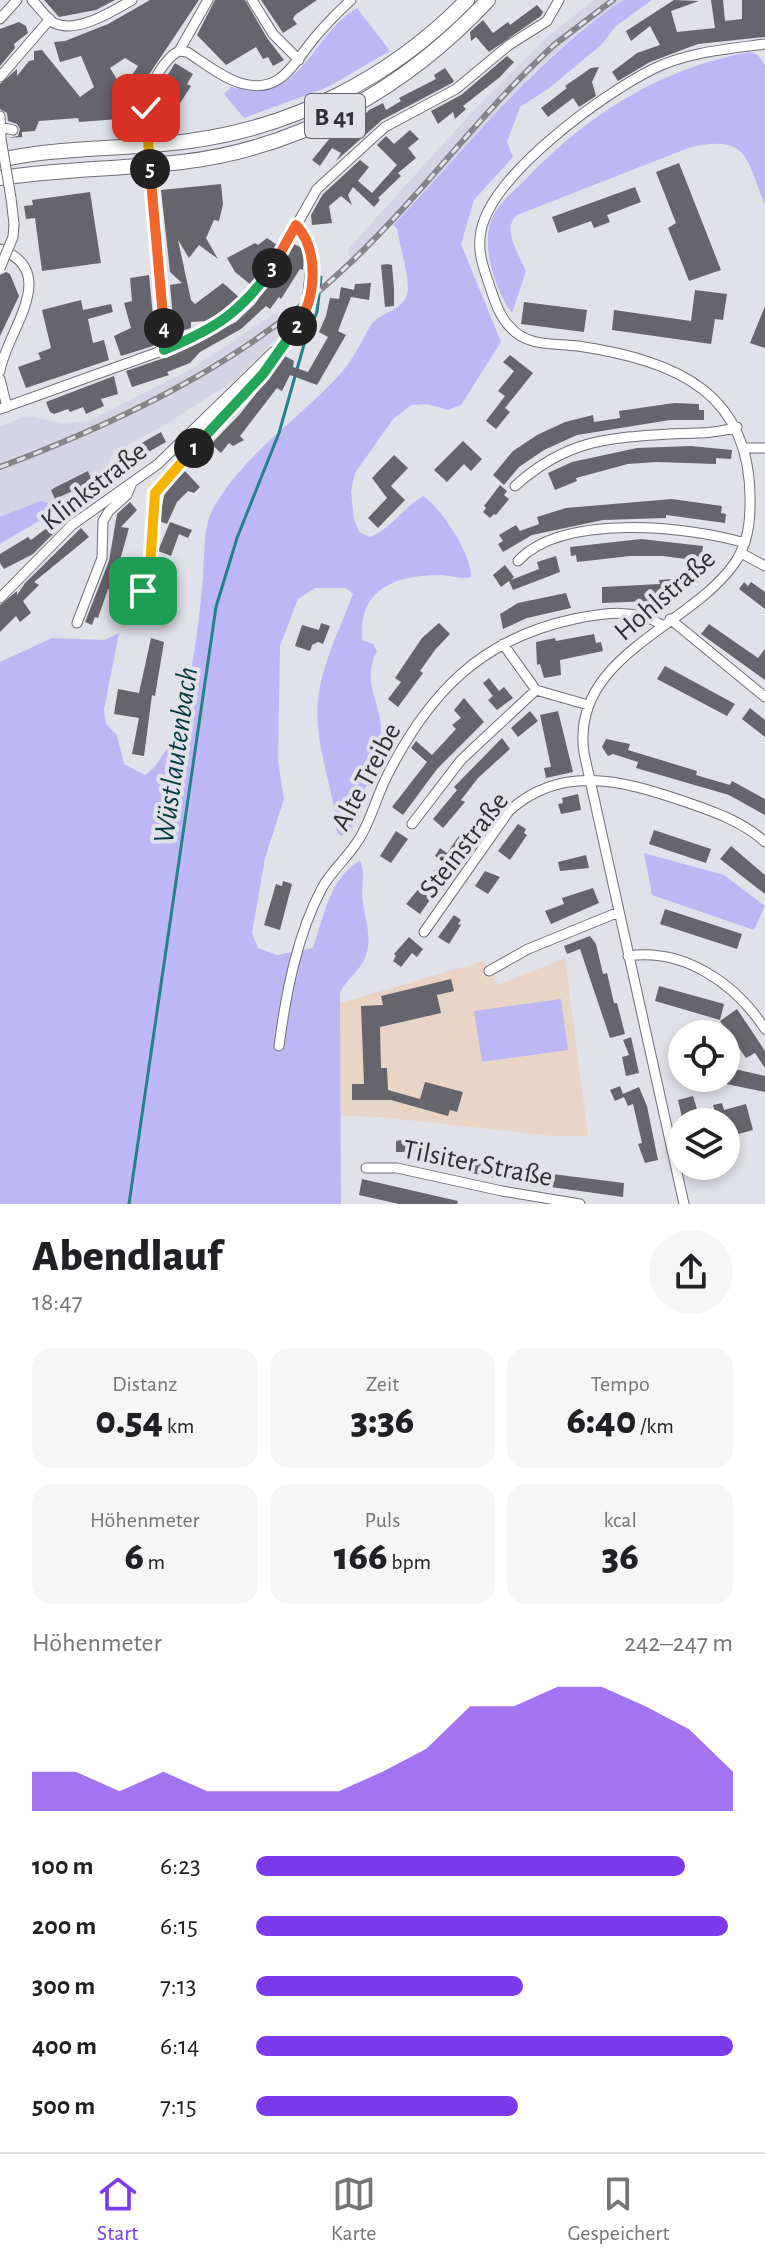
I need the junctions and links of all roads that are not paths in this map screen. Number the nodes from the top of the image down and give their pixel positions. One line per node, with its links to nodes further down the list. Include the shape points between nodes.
1 (17, 0): 10 (street)
2 (32, 0): 11 (street)
3 (132, 0): 11 (street, via 79,23)
4 (208, 0): 13 (street)
5 (252, 0): 14 (street, via 273,34)
6 (351, 0): 14 (street)
7 (467, 0): 20 (main road, B 41, via 398,61 338,95 231,133)
8 (488, 0): 22 (main road, B 41, via 402,77 325,121 251,148)
9 (559, 0): 26 (street, via 547,21 465,83 385,127 309,200)
10 (0, 19)
11 (50, 19): 15 (street)
12 (765, 44): 34 (street, Hohlstraße, via 669,62 617,91 530,159 500,192 480,233 481,259 495,303 517,334 537,343 626,356 680,375 714,398)
13 (179, 51): 14 (street, via 251,86 281,80); 20 (street, via 171,55 148,94)
14 (299, 60)
15 (0, 77)
16 (0, 116): 17 (street)
17 (0, 127): 18 (street); 19 (street)
18 (13, 130)
19 (1, 139): 25 (street, bridge)
20 (148, 145): 21 (main road, B 41); 22 (street)
21 (0, 160)
22 (150, 165): 23 (main road, B 41); 30 (street)
23 (0, 178)
24 (22, 197): 25 (street)
25 (11, 199): 28 (street, bridge, via 13,237)
26 (296, 225): 29 (street, via 312,250 309,303); 30 (street, via 242,307)
27 (0, 249): 31 (street, via 22,264 29,295)
28 (0, 268)
29 (284, 342): 37 (street, Klinkstraße, via 200,426); 43 (street, via 234,409 158,487 150,567)
30 (164, 350): 33 (street)
31 (0, 371)
32 (0, 379): 33 (street)
33 (4, 408)
34 (737, 427): 35 (street, Hohlstraße); 38 (street, via 583,444 548,459)
35 (746, 448): 36 (street); 39 (street, Hohlstraße, via 750,510)
36 (765, 448)
37 (131, 485): 42 (street, Klinkstraße, via 72,525); 45 (street, via 103,521 102,558)
38 (515, 486)
39 (743, 548): 40 (street, via 700,532 612,529 550,541); 41 (street); 44 (street, Hohlstraße, via 728,572)
40 (518, 561)
41 (765, 566)
42 (0, 598)
43 (136, 610)
44 (666, 622): 46 (street, Alte Treibe, via 607,614 555,623); 48 (street); 49 (street, Hohlstraße, via 620,662)
45 (77, 623)
46 (503, 644): 47 (street); 58 (street, Alte Treibe, via 466,667 433,702 388,775 363,833 323,885 295,963)
47 (536, 690): 49 (street); 51 (street, via 461,760)
48 (765, 697)
49 (588, 705): 50 (street, Hohlstraße, via 582,737)
50 (590, 779): 52 (street, via 631,784 702,808 743,825); 53 (street, Hohlstraße); 54 (street, Steinstraße, via 538,792 517,804)
51 (412, 824)
52 (765, 842)
53 (619, 912): 55 (street, Hohlstraße); 56 (street)
54 (424, 932)
55 (628, 956): 57 (street, via 653,954 703,971 732,990); 61 (street, Hohlstraße)
56 (489, 971)
57 (765, 1029)
58 (279, 1046)
59 (366, 1168): 60 (street, Tilsiter Straße, via 397,1168)
60 (580, 1204)
61 (684, 1204)

